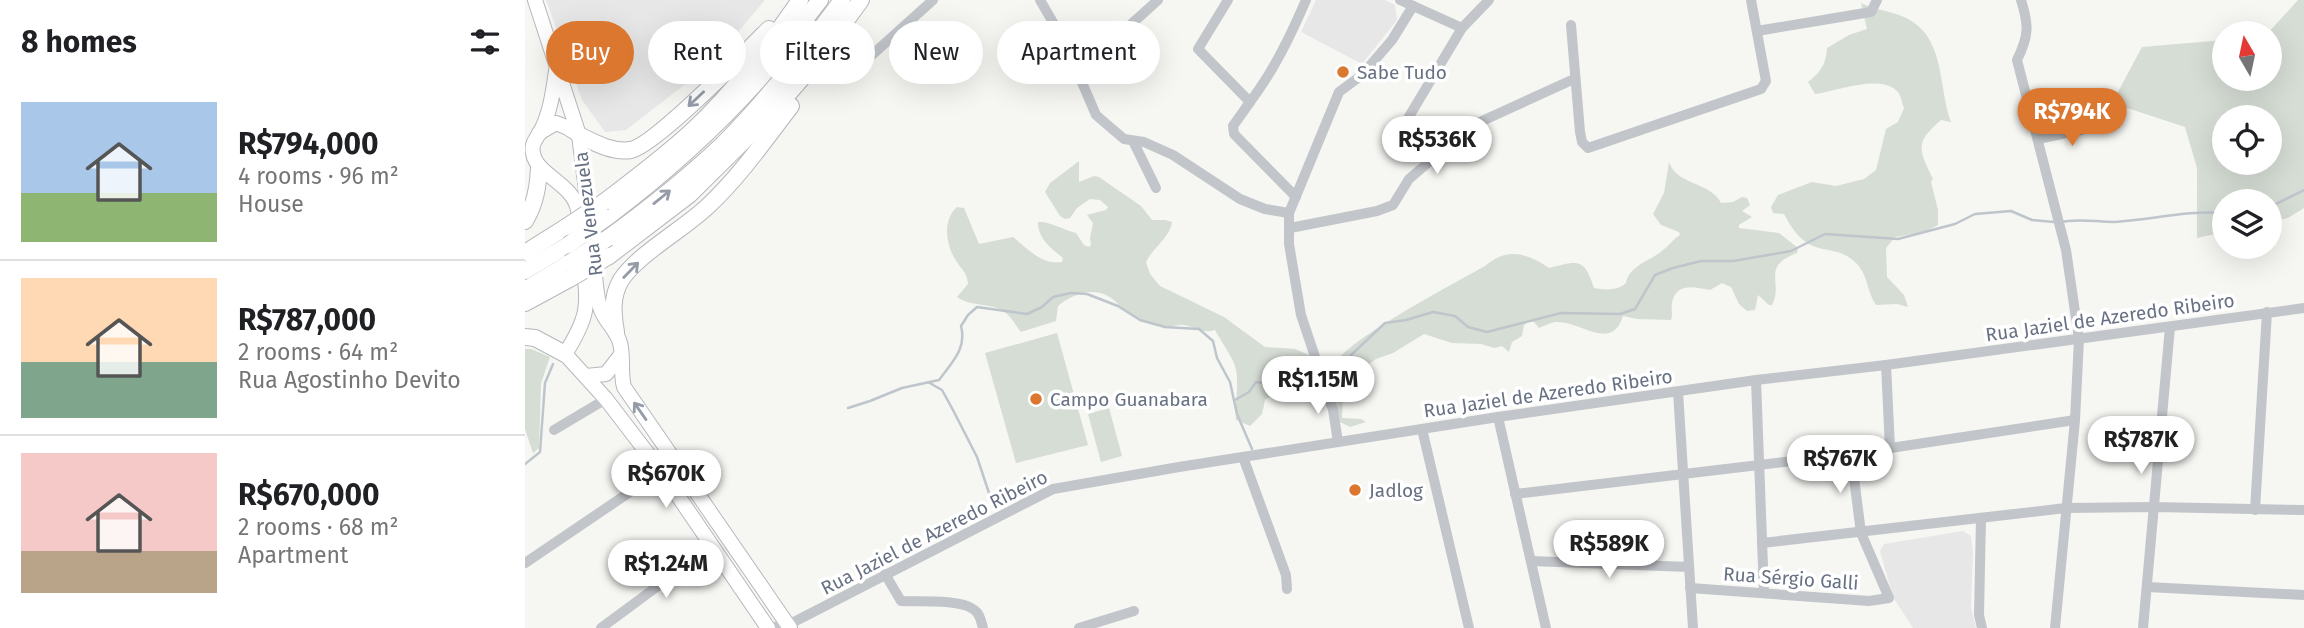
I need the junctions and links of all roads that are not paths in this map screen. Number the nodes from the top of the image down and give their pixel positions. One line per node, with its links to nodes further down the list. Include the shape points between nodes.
1 (535, 0): 23 (main road, Rua Venezuela)
2 (799, 0): 34 (highway, one-way to 34, via 639,148 619,151); 44 (highway, bridge, via 735,85 694,129 604,202)
3 (820, 0): 45 (highway, bridge, via 762,76 709,132 606,218)
4 (842, 0): 46 (highway, one-way to 4, bridge, via 724,143 792,67)
5 (861, 0): 17 (highway)
6 (933, 0): 24 (street)
7 (1040, 0): 18 (street)
8 (1158, 0): 19 (street)
9 (1306, 0): 31 (street, via 1269,77)
10 (1400, 0): 16 (street)
11 (1489, 0): 21 (street)
12 (1751, 0): 22 (street)
13 (1877, 0): 22 (street, via 1871,12)
14 (2021, 0): 35 (street, via 2028,22 2017,60)
15 (1224, 2): 31 (street, via 1198,46 1199,52)
16 (1413, 6): 21 (street); 40 (street, via 1362,75 1339,92)
17 (846, 21)
18 (1052, 21)
19 (1135, 21)
20 (1571, 24): 25 (street)
21 (1462, 28): 36 (street)
22 (1757, 31): 25 (street, via 1766,82 1761,89 1588,148 1582,142)
23 (546, 35)
24 (875, 52)
25 (1574, 79): 43 (street, via 1471,127 1409,179 1393,205)
26 (554, 84): 33 (main road, Rua Venezuela)
27 (563, 84): 34 (main road, Rua Venezuela)
28 (797, 84): 46 (highway, bridge, via 689,195 609,256)
29 (806, 84): 52 (highway, one-way to 29, via 613,312 622,279 709,205 761,146)
30 (1082, 84): 37 (street, via 1096,115 1123,139)
31 (1250, 102): 40 (street, via 1233,126 1234,134)
32 (2099, 126): 35 (street)
33 (539, 133): 34 (main road, via 556,123); 38 (main road, Rua Venezuela, via 532,153)
34 (579, 135): 52 (main road, Rua Venezuela, via 597,289 601,309)
35 (2038, 139): 54 (street, via 2071,274)
36 (1395, 140)
37 (1133, 141): 39 (street); 41 (street, via 1173,155 1240,199)
38 (539, 168): 42 (highway, via 535,202); 55 (main road, Rua Venezuela, via 557,179 577,206 587,308)
39 (1156, 188)
40 (1296, 197): 41 (street)
41 (1289, 213): 43 (street)
42 (525, 221)
43 (1290, 228): 66 (street, via 1301,315 1326,385)
44 (525, 253)
45 (525, 271)
46 (570, 271): 47 (highway); 48 (highway)
47 (525, 290)
48 (525, 303)
49 (2304, 308): 50 (street, Rua Jaziel de Azeredo Ribeiro)
50 (2266, 312): 51 (street, Rua Jaziel de Azeredo Ribeiro); 76 (street)
51 (2170, 327): 54 (street, Rua Jaziel de Azeredo Ribeiro); 74 (street)
52 (617, 332): 56 (main road, Rua Venezuela)
53 (525, 337): 55 (highway)
54 (2079, 339): 57 (street, Rua Jaziel de Azeredo Ribeiro); 63 (street)
55 (565, 354): 58 (main road)
56 (620, 356): 58 (main road, via 606,373); 92 (main road, Rua Venezuela, one-way to 56, via 624,387)
57 (1886, 365): 59 (street, Rua Jaziel de Azeredo Ribeiro); 67 (street)
58 (586, 376): 61 (main road)
59 (1756, 380): 60 (street, Rua Jaziel de Azeredo Ribeiro); 70 (street)
60 (1678, 392): 62 (street, Rua Jaziel de Azeredo Ribeiro); 72 (street)
61 (606, 399): 65 (street); 71 (main road)
62 (1497, 417): 64 (street, Rua Jaziel de Azeredo Ribeiro); 73 (street)
63 (2075, 420): 67 (street); 75 (street)
64 (1422, 429): 66 (street, Rua Jaziel de Azeredo Ribeiro); 97 (street)
65 (554, 430)
66 (1338, 442): 69 (street, Rua Jaziel de Azeredo Ribeiro)
67 (1890, 448): 68 (street)
68 (1851, 454): 70 (street); 79 (street)
69 (1243, 457): 85 (street, Rua Jaziel de Azeredo Ribeiro, via 1053,489); 88 (street)
70 (1759, 465): 72 (street); 80 (street)
71 (661, 471): 81 (main road); 83 (street)
72 (1683, 474): 73 (street); 84 (street)
73 (1515, 494): 82 (street)
74 (2154, 507): 75 (street); 76 (street); 86 (street)
75 (2066, 508): 78 (street); 101 (street)
76 (2255, 510): 77 (street)
77 (2304, 510)
78 (1981, 518): 79 (street); 100 (street)
79 (1861, 533): 80 (street); 89 (street, Rua Sérgio Galli, via 1889,598 1869,601)
80 (1762, 542): 89 (street)
81 (712, 546): 93 (street); 94 (main road)
82 (1531, 561): 84 (street); 98 (street)
83 (525, 563)
84 (1689, 567): 87 (street)
85 (885, 574): 92 (street, Rua Jaziel de Azeredo Ribeiro); 95 (street, via 901,601 962,604 979,614)
86 (2147, 587): 90 (street); 102 (street)
87 (1690, 588): 89 (street, Rua Sérgio Galli); 99 (street)
88 (1287, 589)
89 (1764, 593)
90 (2304, 595)
91 (1134, 611): 96 (street)
92 (789, 627): 94 (street, Rua Jaziel de Azeredo Ribeiro)
93 (601, 628)
94 (767, 628)
95 (983, 628)
96 (1079, 628)
97 (1469, 628)
98 (1546, 628)
99 (1693, 628)
100 (1982, 628)
101 (2055, 628)
102 (2143, 628)

